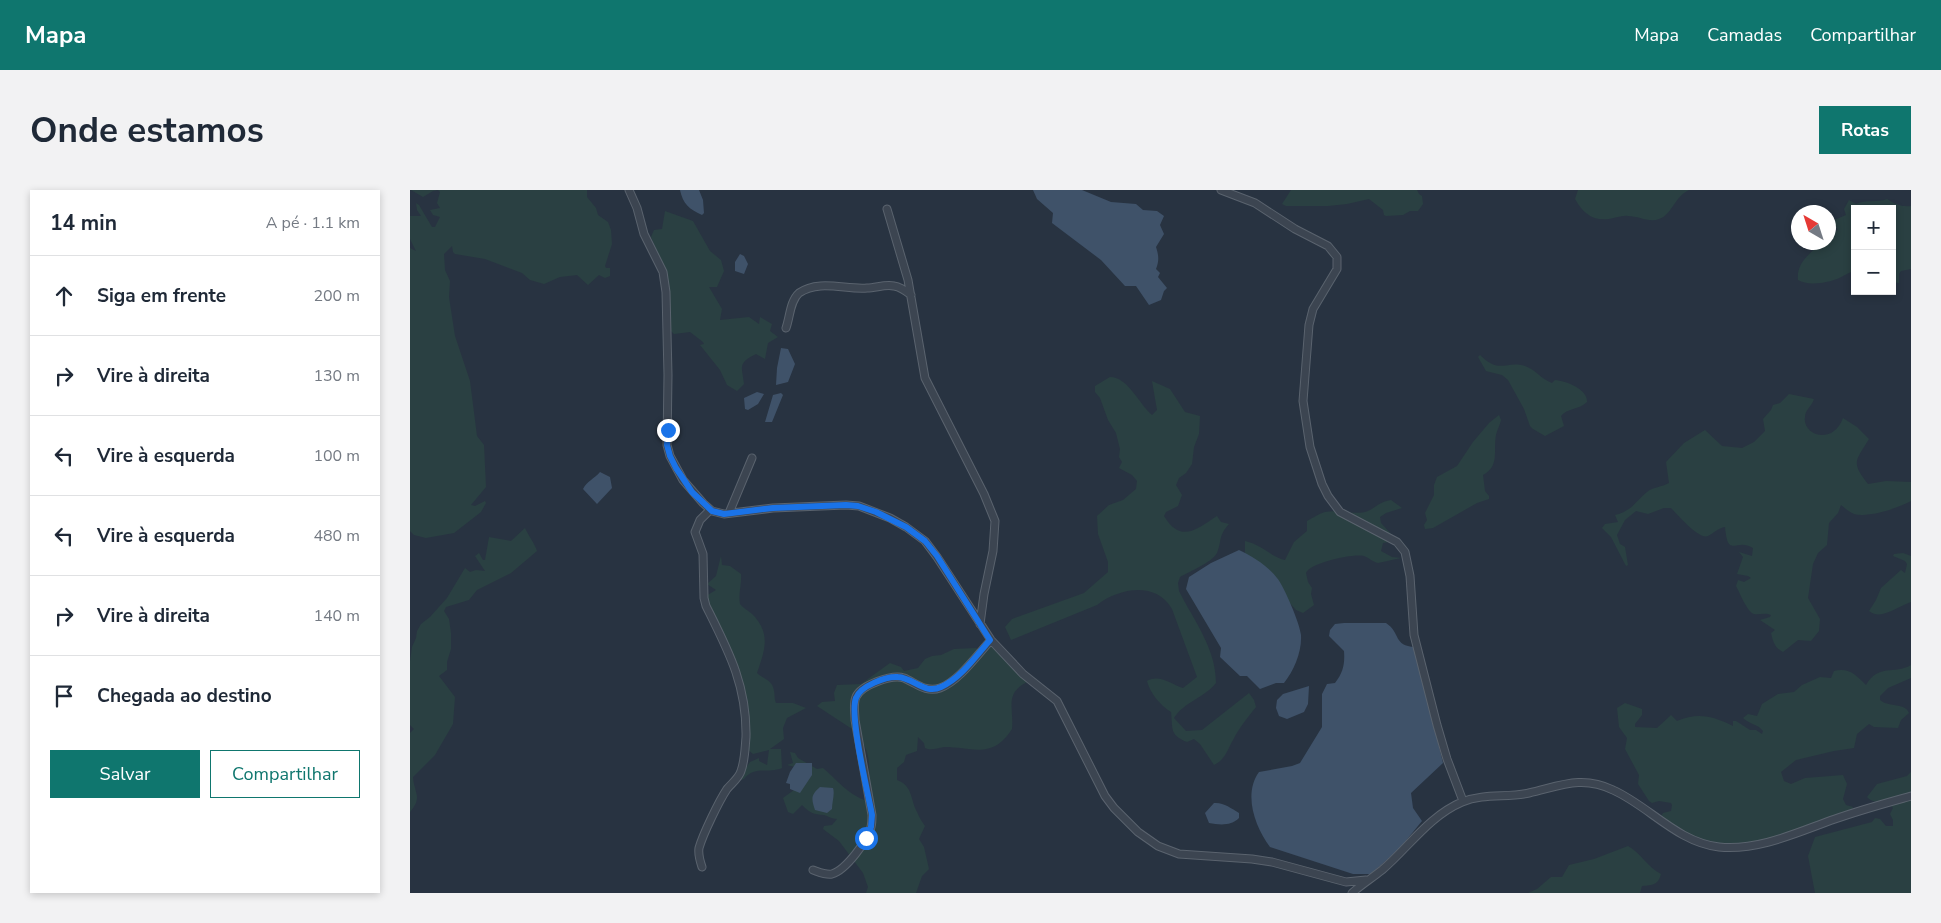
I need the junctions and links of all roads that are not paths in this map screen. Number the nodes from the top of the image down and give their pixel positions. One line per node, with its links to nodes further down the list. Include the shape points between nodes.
1 (629, 190): 7 (street, via 644,234 663,272 666,292 667,445 684,480)
2 (1221, 190): 12 (street, via 1255,203 1328,246 1337,258 1337,269 1313,309 1309,324 1303,401 1310,447 1328,496 1340,512 1397,542 1405,552 1414,635 1437,725)
3 (887, 209): 4 (street)
4 (911, 295): 5 (street, via 894,286 813,287 794,298); 9 (street, via 925,378 995,521)
5 (786, 328)
6 (752, 458): 8 (street)
7 (710, 510): 8 (street); 13 (street, via 700,520 695,532 703,554 704,598 736,673 743,699 746,735 742,770 727,789 699,849)
8 (729, 513): 9 (street, via 846,505 890,518 925,541)
9 (980, 624): 10 (street)
10 (990, 640): 14 (street, via 968,666 940,688 926,689 903,677 892,677 877,681 856,697 855,720 872,815 871,827 847,864 830,874); 15 (street, via 1023,674 1057,701 1110,802 1125,821 1158,846 1179,854 1272,862 1346,882)
11 (1911, 796): 12 (street, via 1773,841 1734,848 1717,847 1682,834 1615,790 1590,782 1573,782 1515,796 1492,796)
12 (1463, 802): 15 (street, via 1431,823 1382,870)
13 (702, 867)
14 (813, 870)
15 (1366, 880): 16 (street)
16 (1352, 893)

